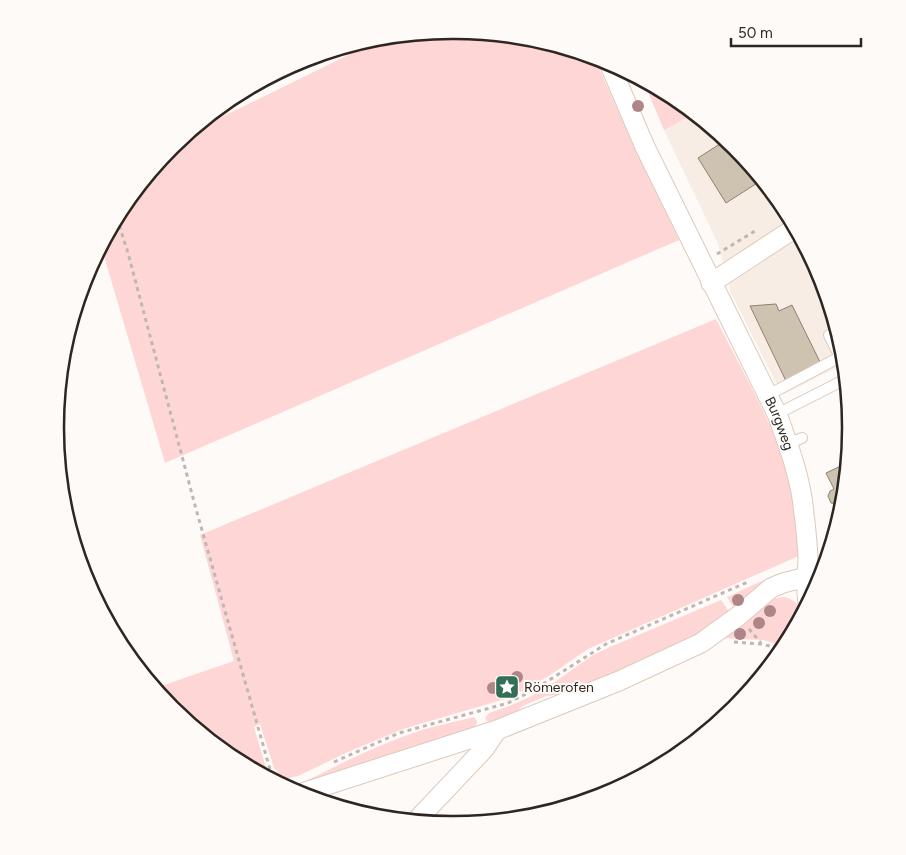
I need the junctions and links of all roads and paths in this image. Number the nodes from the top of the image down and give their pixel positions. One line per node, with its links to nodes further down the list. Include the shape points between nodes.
1 (614, 74): 5 (street, Burgweg, via 645,147)
2 (120, 227): 18 (path)
3 (761, 227): 5 (path)
4 (789, 232): 6 (street)
5 (702, 263): 6 (street, Burgweg)
6 (711, 283): 9 (street, Burgweg)
7 (835, 360): 9 (lane)
8 (839, 383): 10 (lane)
9 (768, 395): 10 (street, Burgweg)
10 (777, 414): 11 (street, Burgweg, via 795,441 808,557)
11 (813, 573)
12 (812, 576): 14 (street, via 771,588 737,618)
13 (754, 580): 17 (path, via 606,644 508,703 399,733)
14 (701, 643): 15 (path); 16 (street)
15 (774, 646)
16 (497, 730): 19 (street); 20 (street, via 484,749)
17 (328, 765)
18 (270, 770)
19 (312, 790)
20 (422, 815)

